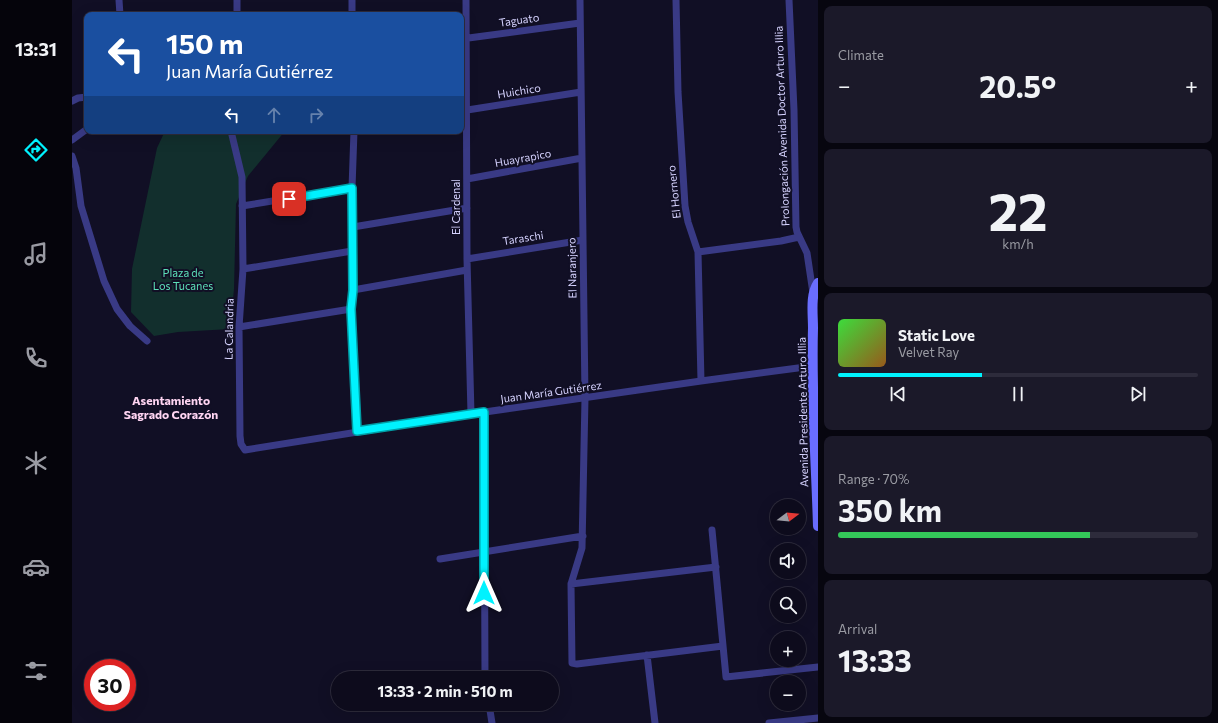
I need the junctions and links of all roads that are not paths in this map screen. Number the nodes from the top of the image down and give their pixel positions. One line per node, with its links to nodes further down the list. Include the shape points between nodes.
1 (120, 0): 8 (street)
2 (237, 0): 9 (street)
3 (352, 0): 10 (street)
4 (466, 0): 12 (street, El Cardenal)
5 (580, 0): 11 (street, El Naranjero)
6 (676, 0): 31 (street, El Hornero, via 678,92 685,206)
7 (789, 0): 28 (street, Prolongación Avenida Doctor Arturo Illia, via 796,227)
8 (120, 12)
9 (237, 12)
10 (352, 12)
11 (580, 23): 12 (street, Taguato); 13 (street, El Naranjero)
12 (464, 39): 16 (street, El Cardenal)
13 (581, 92): 16 (street, Huichico); 22 (street, El Naranjero)
14 (84, 97): 15 (street)
15 (72, 101)
16 (464, 111): 23 (street, El Cardenal)
17 (84, 131): 20 (street)
18 (232, 134): 25 (street, La Calandria, via 242,177)
19 (354, 134): 24 (street)
20 (72, 140)
21 (72, 156): 41 (street, via 81,206 104,281 117,309 130,326)
22 (582, 158): 23 (street, Huayrapico); 29 (street, El Naranjero)
23 (467, 179): 26 (street, El Cardenal)
24 (352, 188): 25 (street); 27 (street)
25 (242, 206): 33 (street, La Calandria)
26 (467, 208): 27 (street); 32 (street, El Cardenal)
27 (353, 227): 30 (street)
28 (799, 237): 31 (street, via 781,242); 37 (street, Prolongación Avenida Doctor Arturo Illia, via 807,253)
29 (583, 240): 32 (street, Taraschi); 44 (street, El Naranjero)
30 (352, 251): 33 (street); 36 (street)
31 (698, 252): 43 (street, El Hornero)
32 (467, 259): 34 (street, El Cardenal)
33 (243, 269): 39 (street, La Calandria)
34 (467, 270): 36 (street); 46 (street, El Cardenal)
35 (818, 283): 37 (street, Avenida Presidente Arturo Illia)
36 (353, 290): 38 (street)
37 (814, 297): 40 (street, Avenida Presidente Arturo Illia)
38 (351, 309): 39 (street); 47 (street)
39 (239, 327): 48 (street, La Calandria, via 240,436)
40 (815, 340): 42 (street, Avenida Presidente Arturo Illia)
41 (147, 341)
42 (813, 366): 43 (street, Juan María Gutiérrez); 49 (street, Avenida Presidente Arturo Illia)
43 (701, 380): 44 (street, Juan María Gutiérrez)
44 (585, 398): 45 (street, Juan María Gutiérrez); 51 (street, El Naranjero)
45 (484, 412): 46 (street, Juan María Gutiérrez); 52 (street)
46 (471, 414): 47 (street, Juan María Gutiérrez)
47 (357, 431): 48 (street, Juan María Gutiérrez)
48 (245, 450)
49 (818, 526)
50 (712, 530): 54 (street)
51 (583, 536): 52 (street); 55 (street, El Naranjero)
52 (485, 551): 53 (street); 59 (street)
53 (440, 559)
54 (716, 567): 55 (street); 56 (street)
55 (572, 584): 57 (street, El Naranjero, via 572,663)
56 (723, 646): 57 (street); 58 (street, via 726,677)
57 (647, 655): 63 (street)
58 (818, 667)
59 (485, 671)
60 (490, 711): 62 (street)
61 (818, 718): 64 (street)
62 (492, 723)
63 (655, 723)
64 (769, 723)

